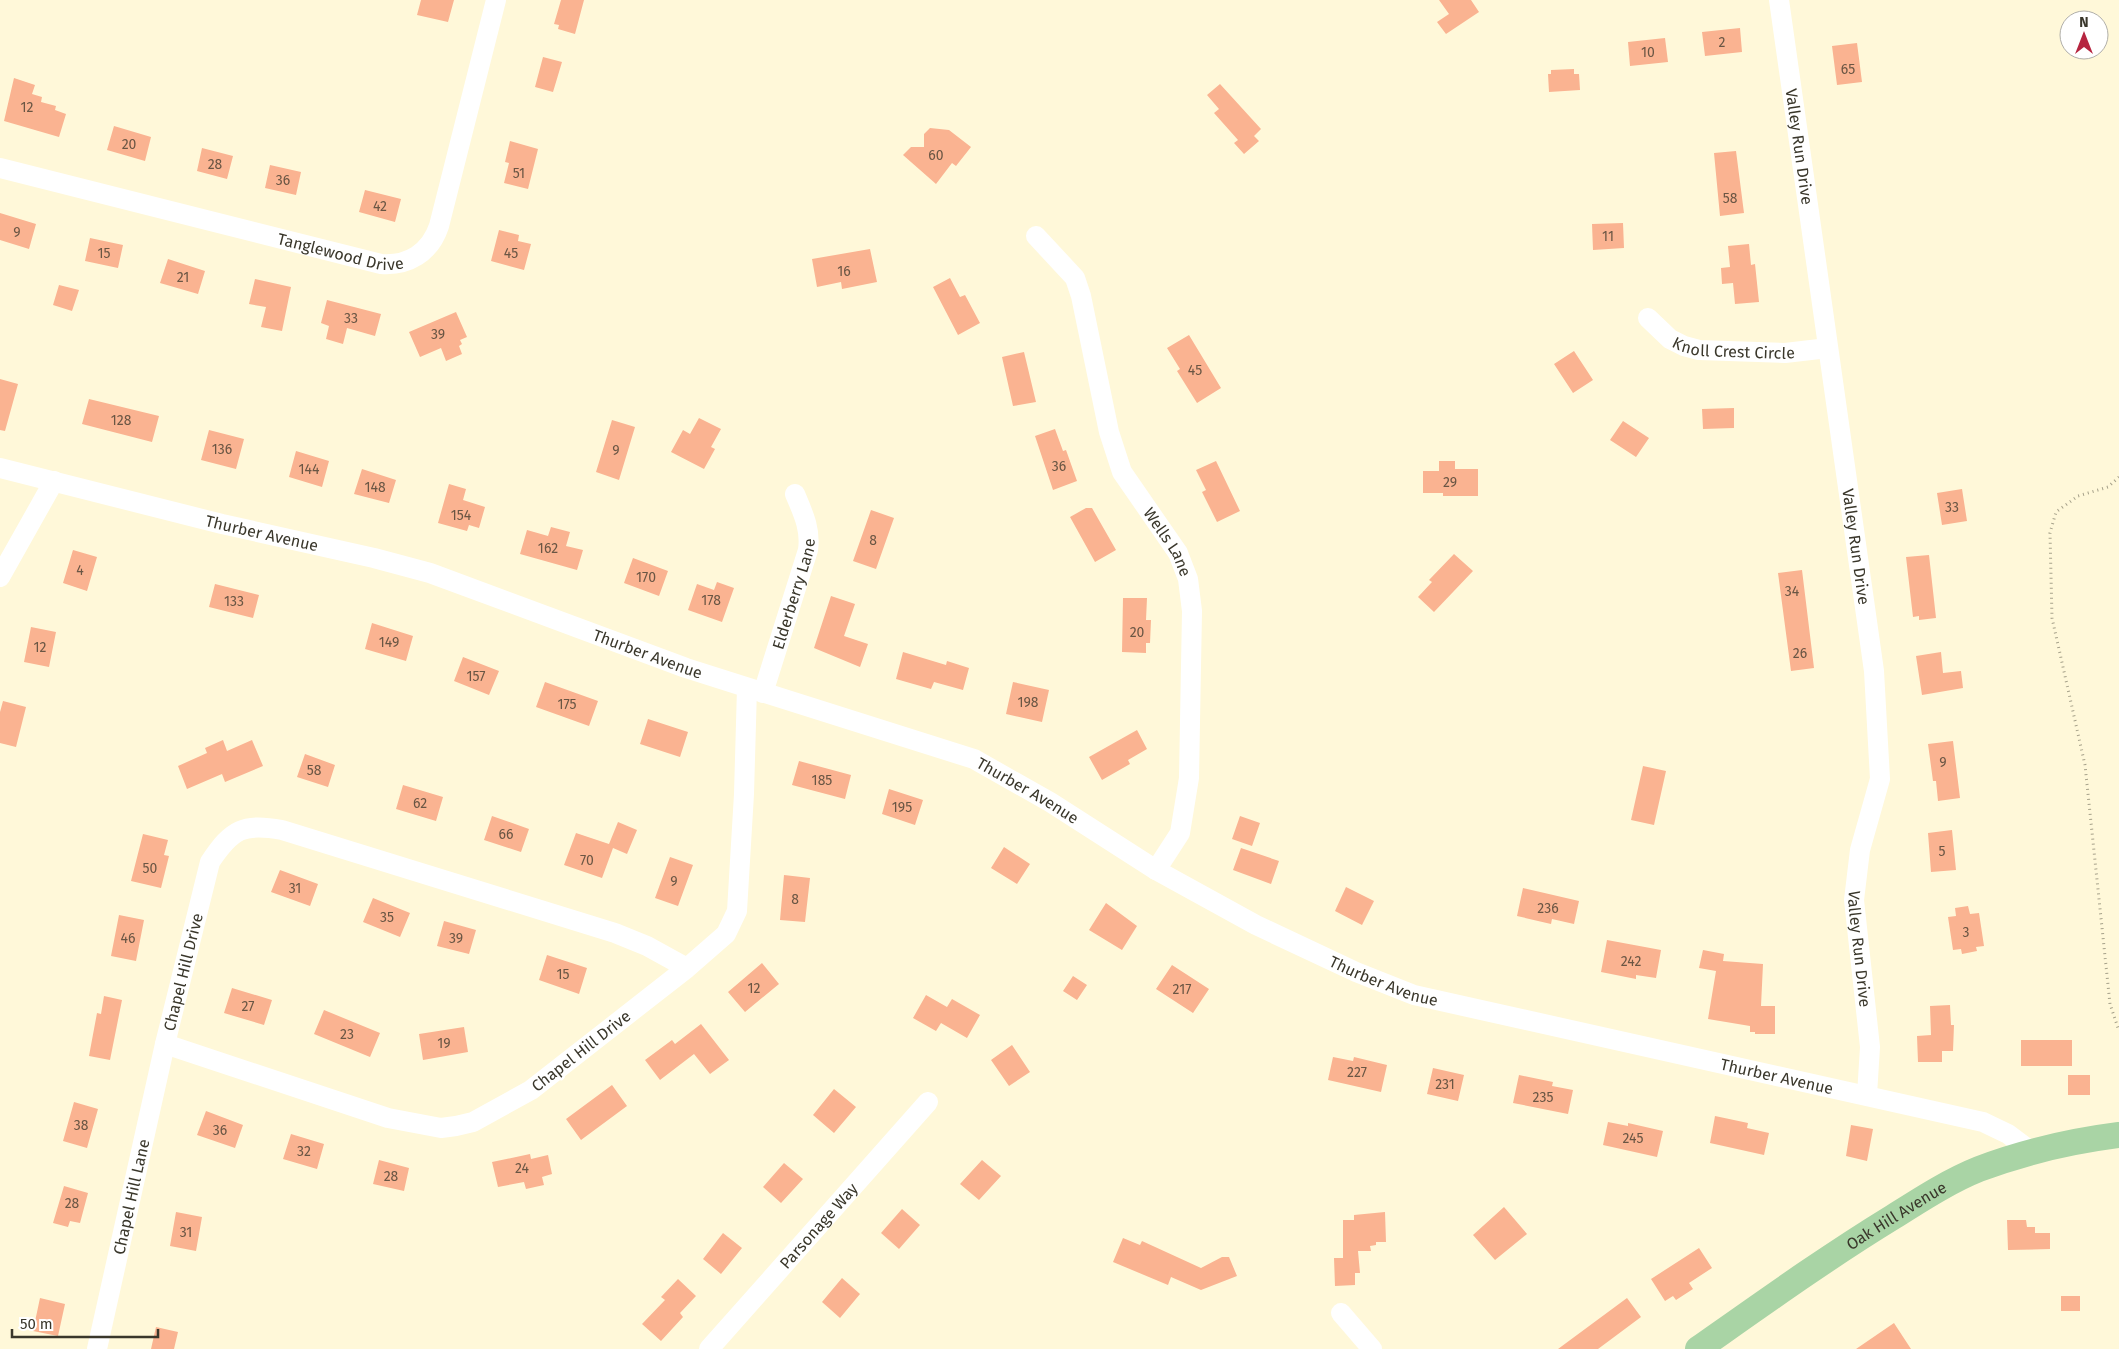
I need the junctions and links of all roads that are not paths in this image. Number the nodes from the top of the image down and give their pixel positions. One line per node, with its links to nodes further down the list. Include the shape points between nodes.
1 (496, 0): 3 (street, Tanglewood Drive, via 439,226 424,251 409,261 380,264)
2 (1779, 0): 6 (street, Valley Run Drive)
3 (0, 168)
4 (1036, 236): 12 (street, Wells Lane, via 1075,278 1109,432 1122,472 1178,553 1188,579 1192,611 1188,787 1180,834)
5 (1648, 318): 6 (street, Knoll Crest Circle, via 1670,339 1699,350 1785,353)
6 (1828, 348): 15 (street, Valley Run Drive, via 1874,671 1878,729 1880,779 1860,850 1854,900 1870,1047)
7 (0, 468): 8 (street, Thurber Avenue)
8 (54, 480): 10 (street); 11 (street, Thurber Avenue, via 430,573)
9 (795, 494): 11 (street, Elderberry Lane, via 807,523 810,536 808,550)
10 (0, 577)
11 (754, 691): 12 (street, Thurber Avenue, via 974,760 1050,802); 13 (street, Chapel Hill Drive, via 737,911 726,934)
12 (1156, 870): 15 (street, Thurber Avenue, via 1256,925 1356,972 1414,994)
13 (687, 968): 14 (street, Chapel Hill Drive, via 531,1090 473,1122 456,1126 441,1128 388,1118); 14 (street, Chapel Hill Drive, via 615,932 282,830 256,825 239,830 210,862)
14 (165, 1044): 20 (street, Chapel Hill Lane)
15 (1867, 1095): 18 (street, Thurber Avenue, via 1983,1122 2008,1134)
16 (928, 1102): 21 (street, Parsonage Way)
17 (2119, 1135): 18 (main road, Oak Hill Avenue)
18 (2032, 1152): 23 (main road, Oak Hill Avenue, via 1978,1170 1918,1202 1856,1239)
19 (1341, 1313): 22 (street)
20 (97, 1349)
21 (709, 1349)
22 (1372, 1349)
23 (1698, 1349)

